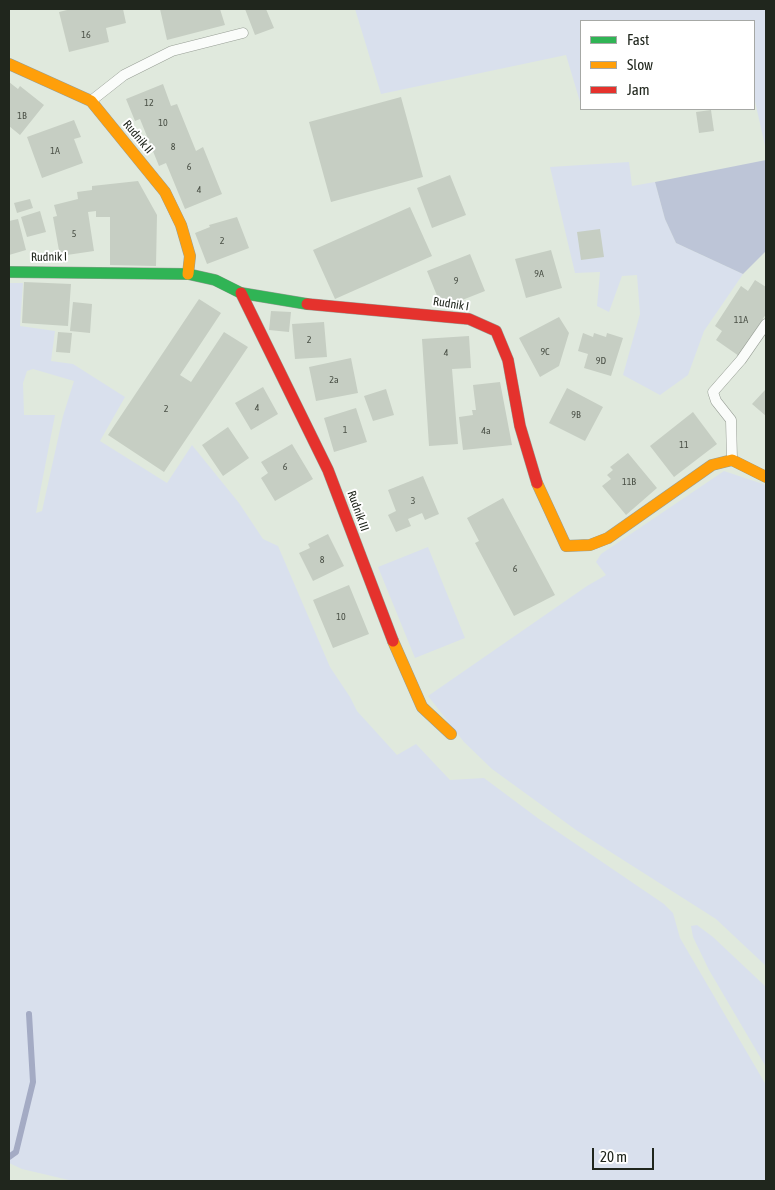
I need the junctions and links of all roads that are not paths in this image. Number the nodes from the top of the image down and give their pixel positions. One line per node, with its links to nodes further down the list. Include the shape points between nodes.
1 (243, 33): 3 (lane, via 172,51 124,75)
2 (9, 64): 3 (street, Rudnik II)
3 (91, 101): 5 (street, Rudnik II, via 165,192 181,225 190,256)
4 (9, 272): 5 (street, Rudnik I, via 70,270)
5 (188, 274): 6 (street, Rudnik I, via 215,280)
6 (241, 293): 8 (street, Rudnik I, via 292,303 469,319 496,331 508,360 520,426 538,485 566,546 590,544 608,538 692,476 712,465); 10 (street, Rudnik III, via 328,470 405,672 422,707)
7 (766, 324): 8 (lane, via 713,392 731,420)
8 (732, 460): 9 (street)
9 (766, 477)
10 (451, 734)

